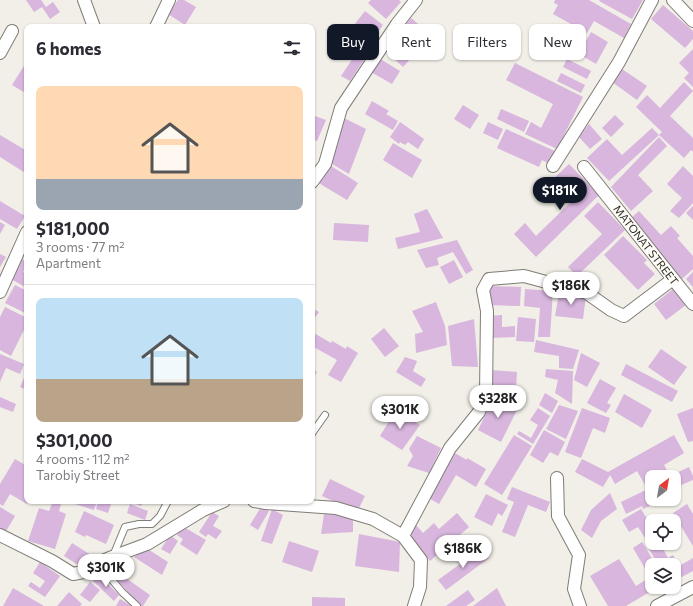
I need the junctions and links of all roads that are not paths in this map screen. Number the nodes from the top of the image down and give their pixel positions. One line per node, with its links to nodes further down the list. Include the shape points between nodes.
1 (84, 0): 7 (street)
2 (169, 0): 8 (street)
3 (416, 0): 13 (street, via 341,108 325,164)
4 (652, 0): 11 (street, via 619,62)
5 (673, 0): 6 (street)
6 (693, 21)
7 (93, 24)
8 (157, 24)
9 (12, 31): 10 (street)
10 (0, 53)
11 (553, 166)
12 (584, 167): 15 (street, MATONAT STREET)
13 (315, 178)
14 (24, 239): 16 (street)
15 (673, 279): 17 (street, MATONAT STREET); 25 (street, via 624,316 587,293 524,276 489,279 483,290 487,311 486,394 478,412 450,448)
16 (0, 292)
17 (693, 304)
18 (325, 415): 19 (lane)
19 (315, 429)
20 (557, 478): 31 (street, via 558,516 580,555 574,589)
21 (166, 504): 26 (lane, via 152,524 125,528)
22 (217, 504): 26 (street, via 147,544)
23 (308, 504): 25 (street, via 336,508 374,519)
24 (0, 535): 27 (street, via 73,574 89,571)
25 (403, 536): 30 (street, via 421,560 420,587)
26 (112, 557): 27 (street)
27 (98, 563): 29 (lane)
28 (693, 587): 32 (street)
29 (137, 606)
30 (414, 606)
31 (580, 606)
32 (657, 606)

